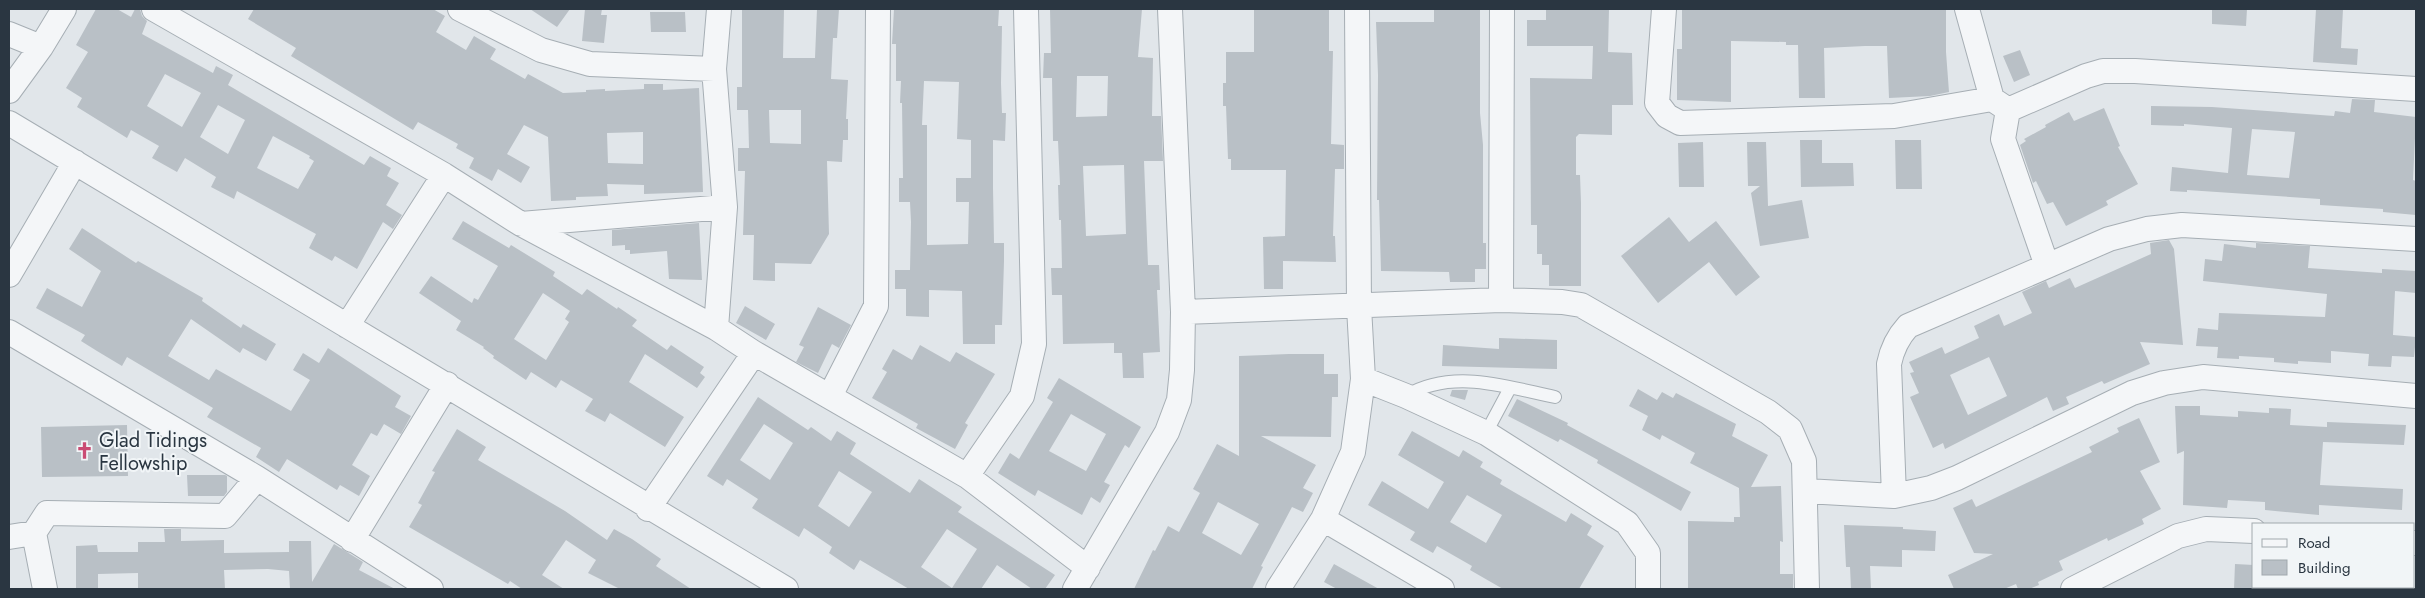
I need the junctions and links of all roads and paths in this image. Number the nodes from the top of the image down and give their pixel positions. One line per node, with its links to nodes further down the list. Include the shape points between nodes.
1 (64, 9): 13 (street)
2 (154, 9): 20 (street)
3 (460, 9): 14 (street, via 541,50 590,64)
4 (719, 9): 14 (street)
5 (878, 9): 36 (street, via 876,306)
6 (1026, 9): 41 (street, via 1034,344 1022,396)
7 (1170, 9): 28 (street)
8 (1357, 9): 27 (street)
9 (1502, 9): 26 (street)
10 (1664, 9): 17 (street, via 1657,103 1667,116 1680,123 1894,116)
11 (1967, 9): 17 (street)
12 (9, 34): 13 (street)
13 (41, 47): 16 (street)
14 (714, 69): 21 (street)
15 (2416, 89): 17 (street, via 2135,71 2103,72)
16 (9, 92)
17 (2000, 104): 24 (street, via 2003,139)
18 (9, 124): 19 (street)
19 (75, 162): 25 (street); 29 (street)
20 (444, 175): 22 (street); 29 (street)
21 (725, 207): 22 (street); 30 (street)
22 (521, 224): 30 (street)
23 (2416, 239): 24 (street, via 2182,226 2147,229 2109,239)
24 (2047, 266): 44 (street, via 1908,326 1899,336 1889,364)
25 (9, 275)
26 (1501, 300): 27 (street); 43 (street, via 1562,302 1581,306 1768,412 1790,430 1804,461)
27 (1358, 307): 28 (street); 33 (street)
28 (1183, 312): 51 (street, via 1179,400 1166,432)
29 (347, 326): 34 (street)
30 (716, 328): 32 (street)
31 (9, 332): 42 (street)
32 (754, 353): 36 (street); 45 (street)
33 (1363, 379): 37 (street); 46 (street, via 1353,452)
34 (446, 384): 45 (street); 50 (street)
35 (1510, 388): 37 (lane, via 1477,381 1442,383 1419,388); 39 (lane); 40 (lane)
36 (830, 396): 41 (street)
37 (1406, 396): 40 (street)
38 (2416, 396): 44 (street, via 2203,377 2164,383 2132,393 1957,478)
39 (1555, 397)
40 (1486, 433): 58 (street, via 1627,523 1648,553)
41 (967, 476): 51 (street)
42 (257, 478): 48 (street, via 225,516 46,513); 50 (street)
43 (1806, 490): 44 (street); 59 (street)
44 (1894, 496)
45 (648, 509): 54 (street)
46 (1323, 519): 56 (street); 57 (street)
47 (2252, 531): 60 (street, via 2206,529 2178,536)
48 (34, 532): 49 (street); 52 (street)
49 (9, 537)
50 (352, 540): 53 (street)
51 (1088, 568): 55 (street)
52 (45, 589)
53 (431, 589)
54 (786, 589)
55 (1075, 589)
56 (1278, 589)
57 (1442, 589)
58 (1648, 589)
59 (1807, 589)
60 (2073, 589)

